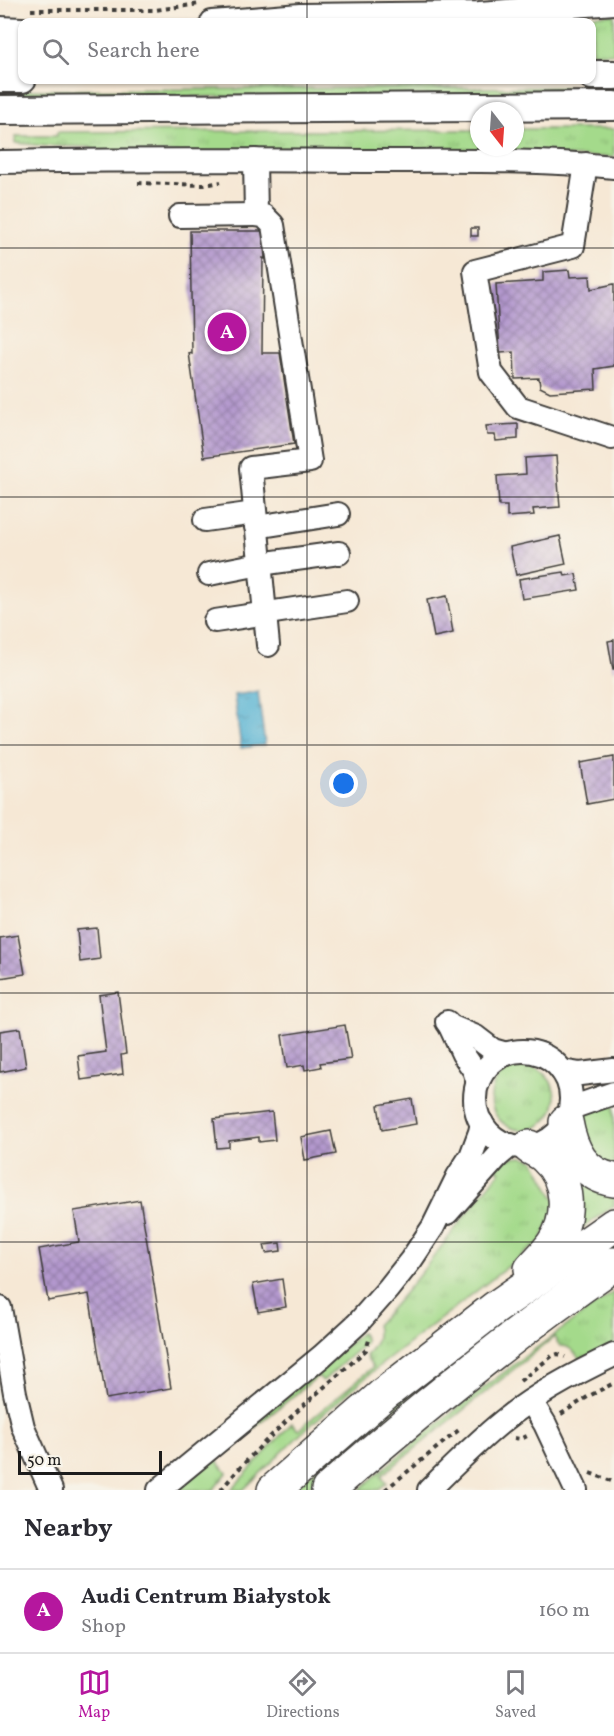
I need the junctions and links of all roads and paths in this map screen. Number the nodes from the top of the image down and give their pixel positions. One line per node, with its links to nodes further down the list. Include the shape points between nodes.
1 (614, 3): 2 (street, via 479,13)
2 (300, 7): 3 (street)
3 (211, 13): 4 (path, via 155,10)
4 (38, 18)
5 (18, 21): 6 (street)
6 (0, 28)
7 (0, 52): 8 (main road)
8 (18, 53)
9 (596, 75): 10 (main road)
10 (614, 75)
11 (0, 78): 12 (main road)
12 (18, 78)
13 (614, 106): 14 (main road)
14 (0, 110)
15 (255, 160): 16 (street); 17 (street); 19 (street)
16 (0, 162)
17 (586, 164): 18 (street); 21 (street, via 573,246 475,270 491,372 518,407)
18 (614, 167)
19 (256, 215): 20 (street); 24 (street, via 264,216 273,225 310,461 250,468)
20 (180, 216)
21 (612, 438)
22 (338, 514): 24 (street)
23 (205, 520): 24 (street)
24 (256, 520): 26 (street)
25 (339, 553): 26 (street)
26 (260, 564): 27 (street); 29 (street)
27 (209, 574)
28 (347, 601): 29 (street)
29 (265, 613): 30 (street); 31 (street)
30 (215, 621)
31 (268, 645)
32 (507, 1054): 34 (street, via 537,1053); 35 (street, via 489,1065); 35 (street, via 448,1024)
33 (614, 1070): 34 (street, via 580,1074)
34 (562, 1071): 37 (street, via 570,1089)
35 (478, 1083): 38 (street, via 475,1103)
36 (614, 1093): 37 (street)
37 (568, 1115): 39 (street, via 547,1141); 40 (highway, via 570,1143 578,1157 590,1170)
38 (482, 1123): 39 (street, via 494,1137); 42 (street, via 471,1156)
39 (520, 1146): 42 (street, via 498,1156); 45 (highway, via 546,1157 564,1186 566,1210 552,1246)
40 (614, 1180)
41 (614, 1225): 45 (highway)
42 (433, 1227): 50 (street, via 358,1323)
43 (614, 1264): 53 (highway, via 417,1414)
44 (0, 1308): 49 (street, via 23,1427)
45 (495, 1308): 52 (highway, via 384,1394)
46 (365, 1331): 51 (path, via 369,1338 366,1350 271,1436)
47 (614, 1355): 48 (street)
48 (531, 1401): 54 (street, via 478,1442); 55 (street)
49 (51, 1490)
50 (159, 1490)
51 (221, 1490)
52 (274, 1490)
53 (328, 1490)
54 (429, 1490)
55 (576, 1490)

